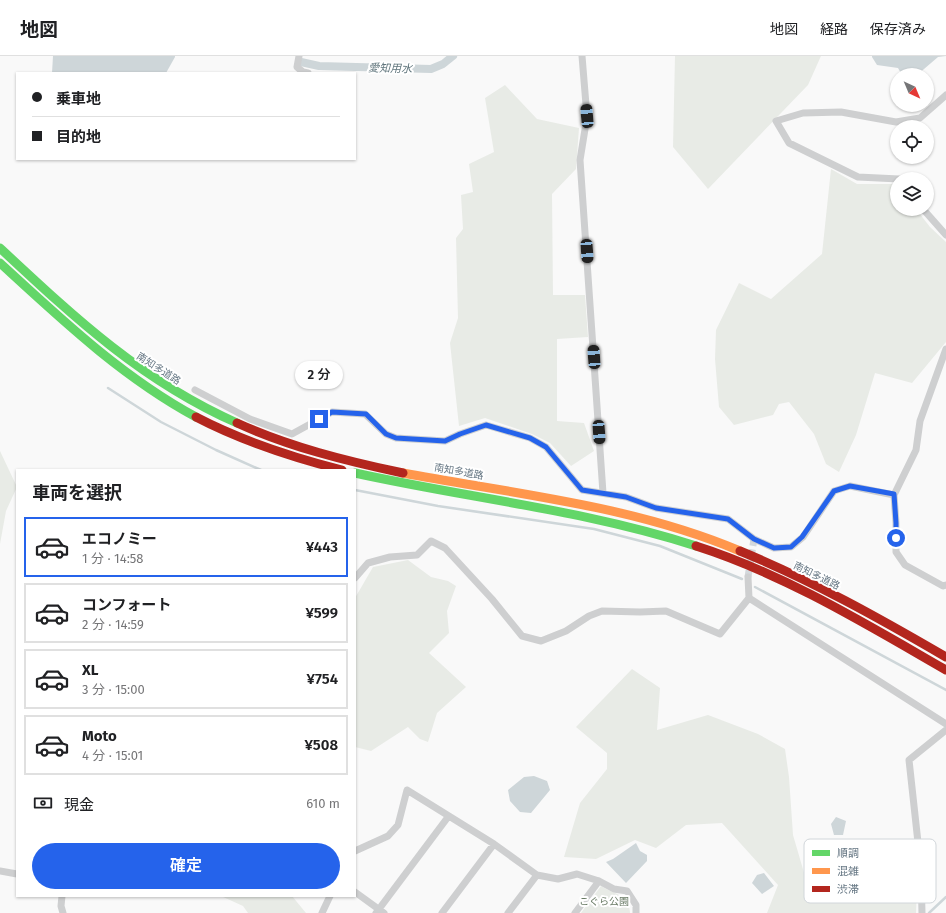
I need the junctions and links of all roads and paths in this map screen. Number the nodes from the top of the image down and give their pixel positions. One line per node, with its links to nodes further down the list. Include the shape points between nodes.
1 (299, 56): 3 (street, via 298,67)
2 (582, 56): 14 (street, via 587,116 580,160)
3 (303, 72)
4 (946, 95): 5 (street, via 920,118 896,122 841,112 803,113 776,121 789,143 858,177)
5 (890, 179)
6 (929, 216): 7 (street)
7 (946, 235)
8 (0, 248): 20 (highway, 南知多道路, via 67,310 128,360 194,402 261,433 305,449 366,465 573,502 671,526 755,557 829,593)
9 (0, 263): 12 (highway, via 94,347 158,394 236,436)
10 (946, 349): 15 (street, via 920,421 916,450)
11 (195, 390): 14 (street, via 250,419 292,434 332,412 366,414 386,434 396,438 445,441 486,425 530,438 546,447 582,490)
12 (338, 469)
13 (356, 473): 21 (highway, 南知多道路, via 574,514 667,537 711,551 800,588)
14 (603, 493): 15 (street, via 626,497 656,508 728,519 754,539 774,548 791,547 802,537 834,491 850,486)
15 (894, 494): 18 (street, via 896,552 905,564)
16 (356, 577): 19 (street, via 368,563 417,554 431,541 445,548 522,636 541,641 566,631 602,611 666,611 720,634)
17 (748, 577): 19 (street)
18 (946, 585)
19 (749, 598): 22 (street)
20 (946, 657)
21 (946, 670)
22 (946, 724)
23 (946, 730): 25 (street, via 909,760)
24 (448, 817): 26 (street); 27 (street, via 407,790 398,825 388,836); 36 (street)
25 (918, 839)
26 (494, 844): 30 (street); 39 (street)
27 (356, 851)
28 (0, 871): 29 (street)
29 (16, 874)
30 (537, 875): 31 (street, via 558,879 577,874); 40 (street)
31 (599, 881): 41 (street); 42 (street, via 614,889 627,891 636,905)
32 (356, 893): 36 (street)
33 (62, 897): 37 (street)
34 (330, 897): 38 (street)
35 (922, 903): 43 (street)
36 (379, 912)
37 (63, 913)
38 (322, 913)
39 (442, 913)
40 (508, 913)
41 (575, 913)
42 (636, 913)
43 (922, 913)

